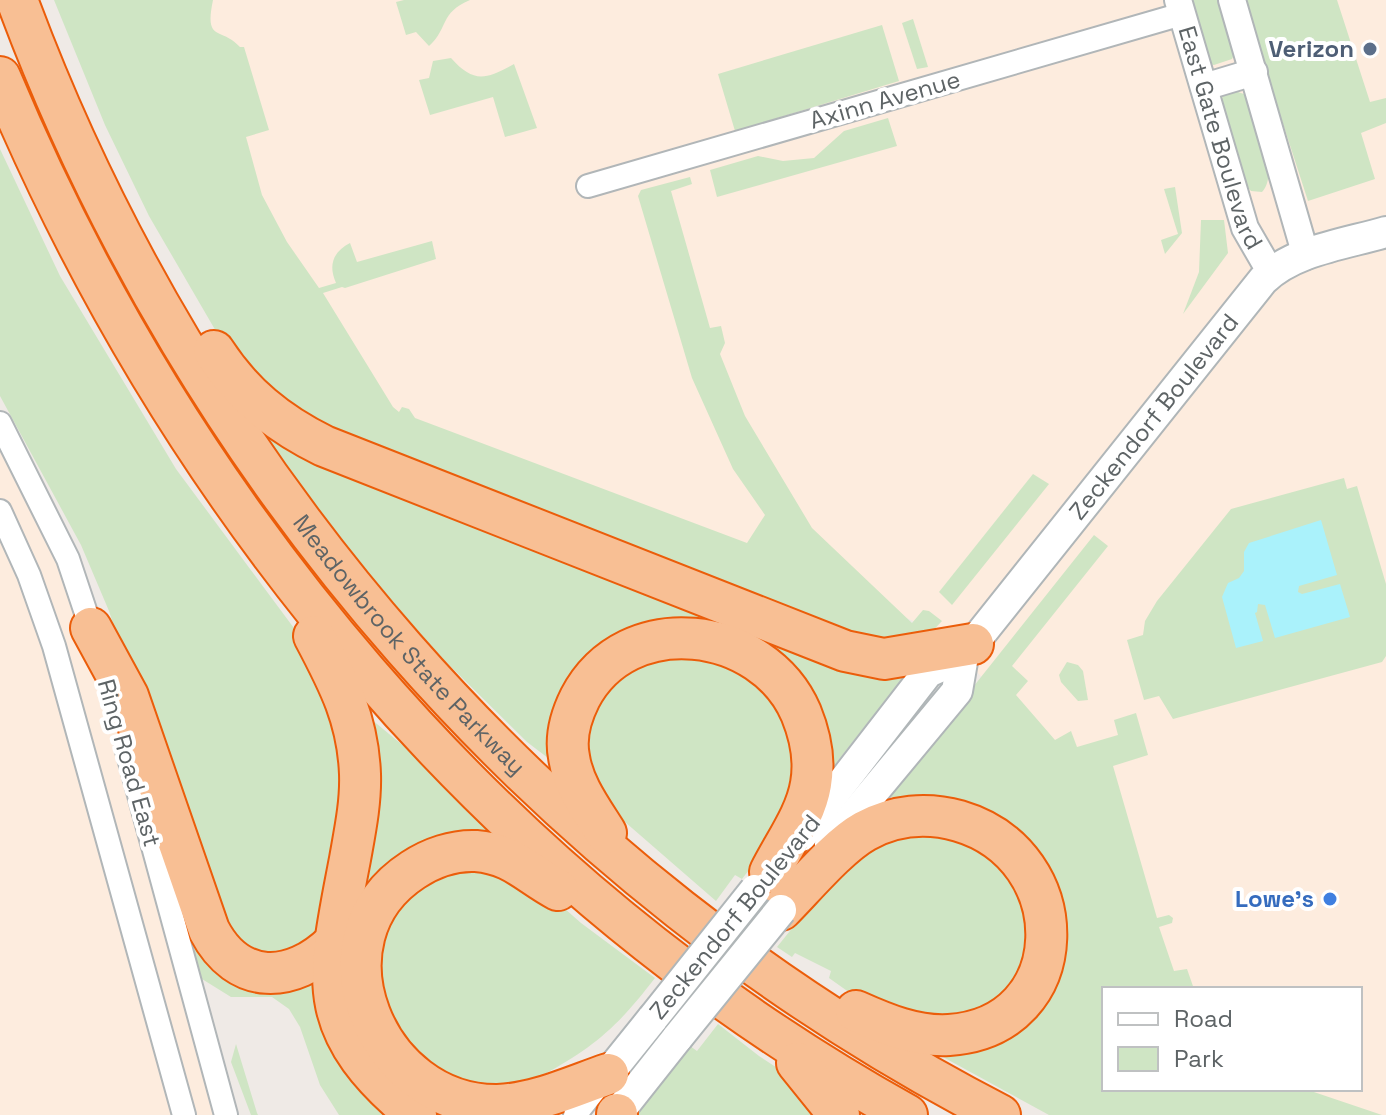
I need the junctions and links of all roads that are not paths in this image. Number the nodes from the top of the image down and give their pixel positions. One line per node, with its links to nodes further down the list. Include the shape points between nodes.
1 (17, 0): 9 (highway, Meadowbrook State Parkway)
2 (1232, 0): 4 (street, East Gate Boulevard)
3 (1180, 7): 6 (street, East Gate Boulevard); 7 (street, Axinn Avenue)
4 (1254, 72): 6 (street); 10 (street, East Gate Boulevard)
5 (0, 77): 14 (highway, Meadowbrook State Parkway, via 113,314 207,466)
6 (1204, 87): 11 (street, East Gate Boulevard, via 1245,228)
7 (588, 186)
8 (1386, 232): 10 (main road, Zeckendorf Boulevard)
9 (124, 243): 16 (highway, via 201,330 240,387 307,438 857,655 884,659); 17 (highway, Meadowbrook State Parkway, via 245,444 343,577 486,737)
10 (1306, 256): 11 (main road, Zeckendorf Boulevard)
11 (1271, 273): 16 (main road, Zeckendorf Boulevard)
12 (0, 423): 15 (street, Ring Road East, via 68,559)
13 (0, 511): 24 (street, Ring Road East, via 50,634)
14 (273, 559): 19 (highway, Meadowbrook State Parkway, via 368,676 447,760); 20 (highway, via 342,691 357,737 358,813)
15 (91, 628): 20 (highway, via 128,696 219,949 246,968 277,973 305,965); 25 (street, Ring Road East)
16 (968, 650): 18 (main road, Zeckendorf Boulevard, via 957,691 839,833)
17 (627, 866): 18 (highway, via 574,778 568,754 572,716 584,691 610,662 648,643 676,637 722,643 758,660 784,685 810,746 813,773 808,798); 21 (highway, Meadowbrook State Parkway)
18 (769, 890): 21 (highway, via 861,833 904,817 943,817 986,832 1017,855 1045,910 1046,950 1032,986 1015,1008 983,1028 946,1035 884,1024); 23 (main road, Zeckendorf Boulevard, bridge); 28 (main road, Zeckendorf Boulevard, bridge, via 678,1037)
19 (647, 940): 22 (highway, Meadowbrook State Parkway); 23 (highway, via 517,862 476,851 434,858 407,873 387,894 368,931 362,975 370,1016 393,1056 429,1086 470,1102 512,1104)
20 (334, 943): 26 (highway, via 335,1003 348,1040 374,1078)
21 (760, 970): 31 (highway, Meadowbrook State Parkway, via 911,1067)
22 (766, 1027): 29 (highway); 30 (highway, Meadowbrook State Parkway)
23 (608, 1074): 27 (street, Zeckendorf Boulevard)
24 (184, 1115)
25 (226, 1115)
26 (416, 1115)
27 (575, 1115)
28 (616, 1115)
29 (839, 1115)
30 (907, 1115)
31 (1000, 1115)

